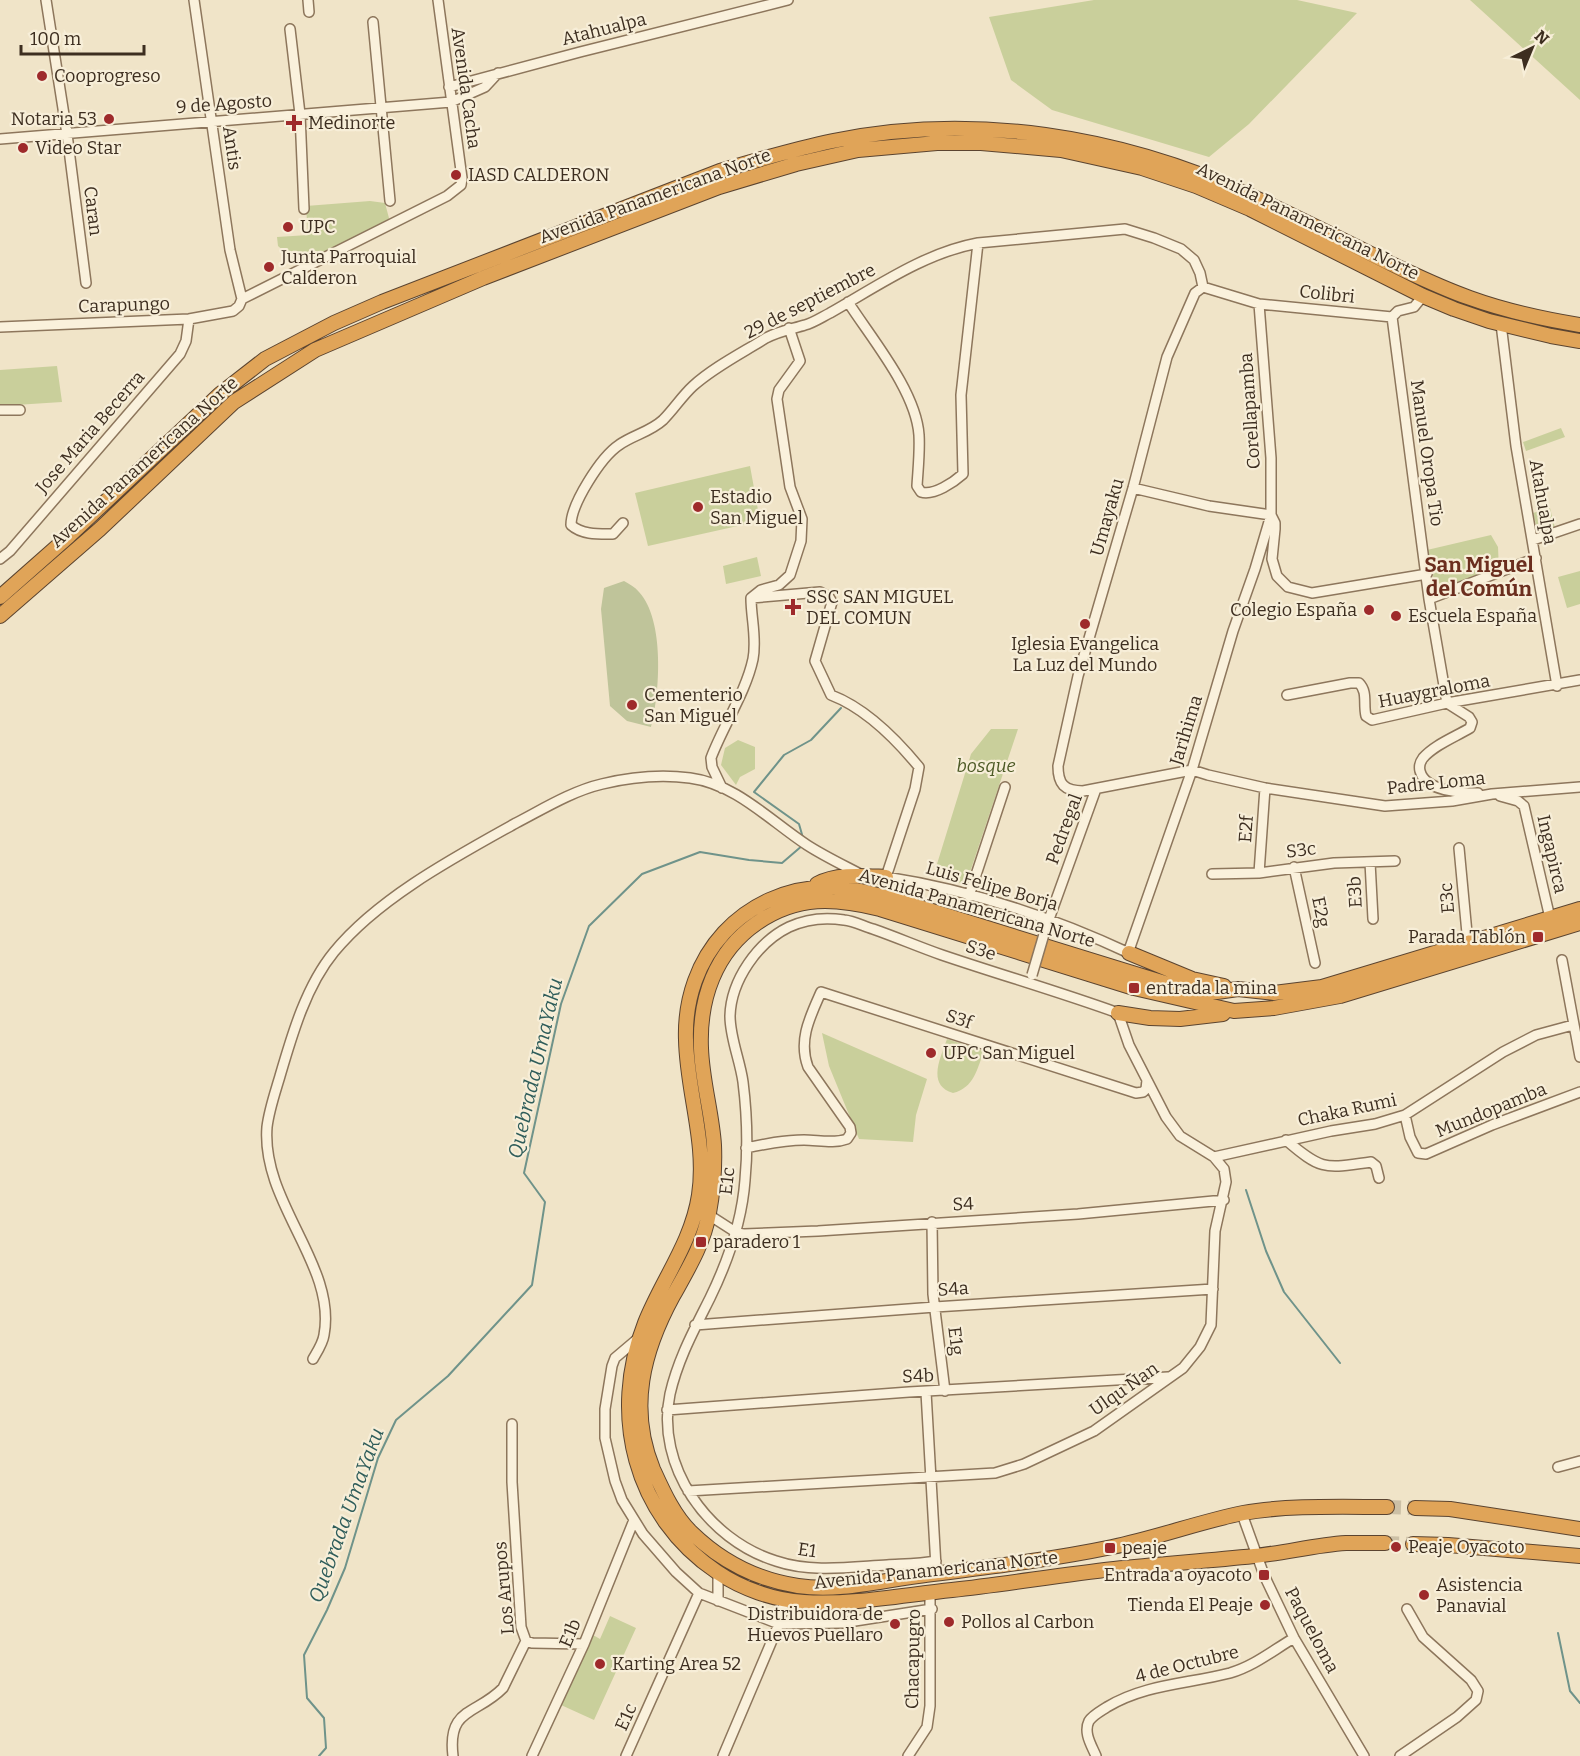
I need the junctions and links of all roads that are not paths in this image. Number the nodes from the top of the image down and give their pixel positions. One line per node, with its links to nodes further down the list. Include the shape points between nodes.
1 (46, 0): 16 (street, Caran)
2 (195, 0): 15 (street, Antis)
3 (308, 0): 7 (street)
4 (438, 0): 11 (street, Avenida Cacha)
5 (788, 0): 6 (street, Atahualpa)
6 (774, 2): 10 (street, Atahualpa)
7 (309, 12)
8 (374, 22): 13 (street)
9 (290, 29): 14 (street)
10 (498, 73): 11 (street, Atahualpa); 12 (street, Atahualpa, via 485,87)
11 (449, 87): 12 (street, Avenida Cacha)
12 (451, 102): 13 (street, 9 de Agosto); 24 (street, Avenida Cacha, via 462,178 458,188)
13 (381, 108): 14 (street, 9 de Agosto); 18 (street)
14 (300, 114): 15 (street, 9 de Agosto); 19 (street)
15 (211, 120): 16 (street, 9 de Agosto); 24 (street, Antis, via 230,250)
16 (67, 134): 17 (street, 9 de Agosto); 21 (street, Caran)
17 (0, 139)
18 (390, 201)
19 (304, 209)
20 (978, 243): 22 (street, 29 de septiembre, via 1125,229 1181,249 1194,260); 25 (street, 29 de septiembre, via 928,259); 25 (street, via 961,395 963,474 927,494 917,486 919,433 912,409 901,383)
21 (86, 283)
22 (1203, 287): 26 (street); 36 (street, Umayaku, via 1195,293 1167,357)
23 (1422, 296): 27 (street, via 1414,307); 29 (highway, Avenida Panamericana Norte); 47 (highway, Avenida Panamericana Norte, via 1250,209 1142,168 1060,150 981,143 898,146 816,159 719,187 483,278 315,350 234,402 100,529)
24 (242, 299): 28 (street, Carapungo, via 233,311)
25 (848, 302): 32 (street, 29 de septiembre, via 807,325)
26 (1259, 304): 27 (street, Colibri); 37 (street, Corellapamba, via 1271,458)
27 (1392, 316): 43 (street, Manuel Oropa Tio)
28 (189, 319): 31 (street, Carapungo); 42 (street, Jose Maria Becerra, via 186,345 180,354)
29 (1501, 324): 33 (highway, Avenida Panamericana Norte); 40 (street, Atahualpa, via 1516,446)
30 (1580, 325): 44 (highway, Avenida Panamericana Norte, via 1471,299 1216,180 1093,143 980,129 910,131 835,140 720,171 382,302 265,359 220,394)
31 (0, 327)
32 (789, 328): 38 (street, 29 de septiembre, via 694,385 662,420 619,445 602,462 587,483 571,525 587,533 613,534); 45 (street, via 800,361 777,399 790,487 802,519 801,541 790,575 779,585 761,590)
33 (1580, 341)
34 (0, 410): 35 (street)
35 (20, 410)
36 (1133, 488): 37 (street, via 1209,506); 57 (street, Umayaku, via 1078,676 1058,766 1058,777 1065,787 1073,791)
37 (1271, 515): 43 (street, via 1275,529 1272,559 1277,576 1288,587 1311,593); 52 (street, Jarihima)
38 (623, 523)
39 (1580, 524): 40 (street)
40 (1533, 540): 41 (street, Atahualpa)
41 (1536, 558): 46 (street); 49 (street, Atahualpa)
42 (0, 559)
43 (1427, 574): 46 (street, Manuel Oropa Tio)
44 (0, 597)
45 (751, 598): 55 (street, via 753,659 711,758); 66 (street, via 820,592 829,597 832,602 815,661 831,695 862,712 919,767)
46 (1429, 599): 51 (street, Manuel Oropa Tio)
47 (0, 616)
48 (1580, 680): 49 (street, Huaygraloma)
49 (1557, 686): 51 (street, Huaygraloma)
50 (1287, 695): 51 (street, Huaygraloma, via 1359,683 1365,693 1366,716 1372,720)
51 (1448, 703): 58 (street, Ingapirca, via 1469,717 1470,728 1429,752 1420,760 1419,770 1425,781 1434,786)
52 (1192, 770): 56 (street, Padre Loma); 57 (street); 76 (street, Jarihima)
53 (1005, 787): 68 (street)
54 (1580, 787): 58 (street, Padre Loma)
55 (722, 788): 65 (street, via 753,805 805,844); 100 (street, via 692,778 645,775 599,784 456,856 388,902 332,954 296,1023 267,1126 267,1151 279,1196 314,1268 325,1302 324,1337)
56 (1265, 788): 58 (street, Padre Loma, via 1385,806); 63 (street, E2f)
57 (1096, 789): 73 (street, Pedregal)
58 (1492, 794): 71 (street, Ingapirca, via 1524,806)
59 (1460, 848): 75 (street, E3c)
60 (1395, 861): 61 (street, S3c)
61 (1370, 862): 62 (street, S3c); 72 (street, E3b)
62 (1294, 867): 63 (street, S3c); 78 (street, E2g)
63 (1259, 873): 64 (street, S3c)
64 (1212, 874)
65 (864, 876): 66 (highway); 67 (highway, via 832,878)
66 (886, 877): 68 (street, Luis Felipe Borja)
67 (807, 890): 80 (highway, Avenida Panamericana Norte, via 845,888 890,898 1184,989); 99 (highway, Avenida Panamericana Norte, via 770,900 735,922 707,953 693,985 686,1044 699,1134 700,1191 687,1234)
68 (969, 896): 73 (street, Luis Felipe Borja)
69 (1580, 909): 71 (highway, Avenida Panamericana Norte)
70 (835, 918): 79 (street, S3e); 89 (street, E1c, via 810,920 774,936 753,957 738,983 730,1016 746,1102)
71 (1550, 918): 75 (highway, Avenida Panamericana Norte)
72 (1373, 919)
73 (1048, 921): 76 (street, Luis Felipe Borja); 79 (street, Pedregal, bridge)
74 (1580, 924): 81 (highway, Avenida Panamericana Norte, via 1340,996)
75 (1468, 944): 80 (highway, Avenida Panamericana Norte, via 1322,987 1274,993)
76 (1128, 953): 80 (highway, via 1192,979)
77 (1562, 960): 83 (street)
78 (1315, 963)
79 (1031, 979): 82 (street, S3e)
80 (1238, 989)
81 (1234, 1011): 82 (highway, via 1180,1019); 93 (highway, Avenida Panamericana Norte, via 1134,988 841,900 824,900 777,912 754,926 727,951 704,1000 701,1048 714,1147)
82 (1118, 1013): 85 (street, via 1129,1045)
83 (1573, 1025): 84 (street); 87 (street, Chaka Rumi, via 1536,1035 1503,1052)
84 (1580, 1057)
85 (1148, 1080): 89 (street, S3f, via 1143,1092 1127,1090 821,992 808,1020 803,1055 851,1133 841,1142 801,1140); 90 (street, via 1180,1136)
86 (1580, 1092): 87 (street, Mundopamba, via 1426,1154 1418,1153)
87 (1406, 1115): 88 (street, Chaka Rumi)
88 (1286, 1140): 90 (street, Chaka Rumi); 91 (street, via 1320,1166 1371,1162)
89 (746, 1148): 95 (street, E1c, via 746,1179)
90 (1214, 1157): 92 (street, Ulqu Ñan, via 1224,1169)
91 (1379, 1178)
92 (1224, 1200): 94 (street, S4); 96 (street, Ulqu Ñan, via 1215,1231)
93 (709, 1215): 95 (street); 119 (highway, Avenida Panamericana Norte, via 696,1253 649,1346 641,1387 641,1421 648,1456 673,1509 688,1530 710,1549 755,1576 800,1587 828,1588)
94 (932, 1222): 95 (street, S4); 97 (street, E1g)
95 (736, 1233): 98 (street, E1c)
96 (1213, 1289): 97 (street, S4a); 101 (street, Ulqu Ñan, via 1211,1325 1200,1347)
97 (935, 1307): 98 (street, S4a); 102 (street, E1g)
98 (695, 1325): 104 (street, E1c, via 680,1360)
99 (641, 1336): 113 (street, via 615,1358 605,1409 609,1459 618,1491); 120 (highway, Avenida Panamericana Norte, via 629,1384 631,1443 663,1520 690,1551)
100 (313, 1359)
101 (1170, 1377): 102 (street, S4b); 108 (street, Ulqu Ñan, via 1094,1431 1024,1464 995,1473)
102 (945, 1391): 103 (street, S4b)
103 (926, 1392): 104 (street, S4b); 108 (street)
104 (667, 1410): 109 (street, E1c, via 669,1442)
105 (512, 1424): 129 (street, Los Arupos, via 512,1482 522,1634)
106 (1580, 1461): 107 (street)
107 (1558, 1467)
108 (932, 1478): 109 (street, Ulqu Ñan); 119 (street)
109 (688, 1491): 119 (street, E1, via 706,1516 730,1536 779,1563 823,1569)
110 (1387, 1507): 112 (highway, Avenida Panamericana Norte)
111 (1415, 1508): 114 (highway, via 1450,1509)
112 (1242, 1514): 118 (street, Paqueloma); 119 (highway, Avenida Panamericana Norte, via 1110,1548)
113 (634, 1520): 122 (street, via 656,1550); 130 (street, E1b)
114 (1574, 1528)
115 (1385, 1543): 118 (highway, Avenida Panamericana Norte, via 1344,1543)
116 (1413, 1544): 117 (highway)
117 (1573, 1555)
118 (1258, 1556): 121 (highway, Avenida Panamericana Norte, via 1156,1564); 128 (street, Paqueloma)
119 (936, 1568)
120 (718, 1573): 123 (highway, Avenida Panamericana Norte); 124 (street)
121 (930, 1592): 123 (highway, Avenida Panamericana Norte, via 839,1602); 125 (street, Chacapugro)
122 (699, 1593): 124 (street); 133 (street, E1c)
123 (785, 1600): 127 (street)
124 (718, 1601): 127 (street)
125 (932, 1609): 127 (street, via 842,1623); 135 (street, Chacapugro, via 927,1727)
126 (1407, 1609): 138 (street, via 1423,1637 1478,1691 1476,1700 1457,1717)
127 (779, 1624): 134 (street)
128 (1294, 1638): 136 (street, 4 de Octubre, via 1249,1666 1138,1692 1108,1706 1089,1721 1087,1732); 137 (street, Paqueloma)
129 (526, 1641): 130 (street); 131 (street, Los Arupos, via 503,1688 456,1724)
130 (584, 1644): 132 (street, E1b)
131 (453, 1756)
132 (532, 1756)
133 (626, 1756)
134 (723, 1756)
135 (908, 1756)
136 (1096, 1756)
137 (1364, 1756)
138 (1401, 1756)

